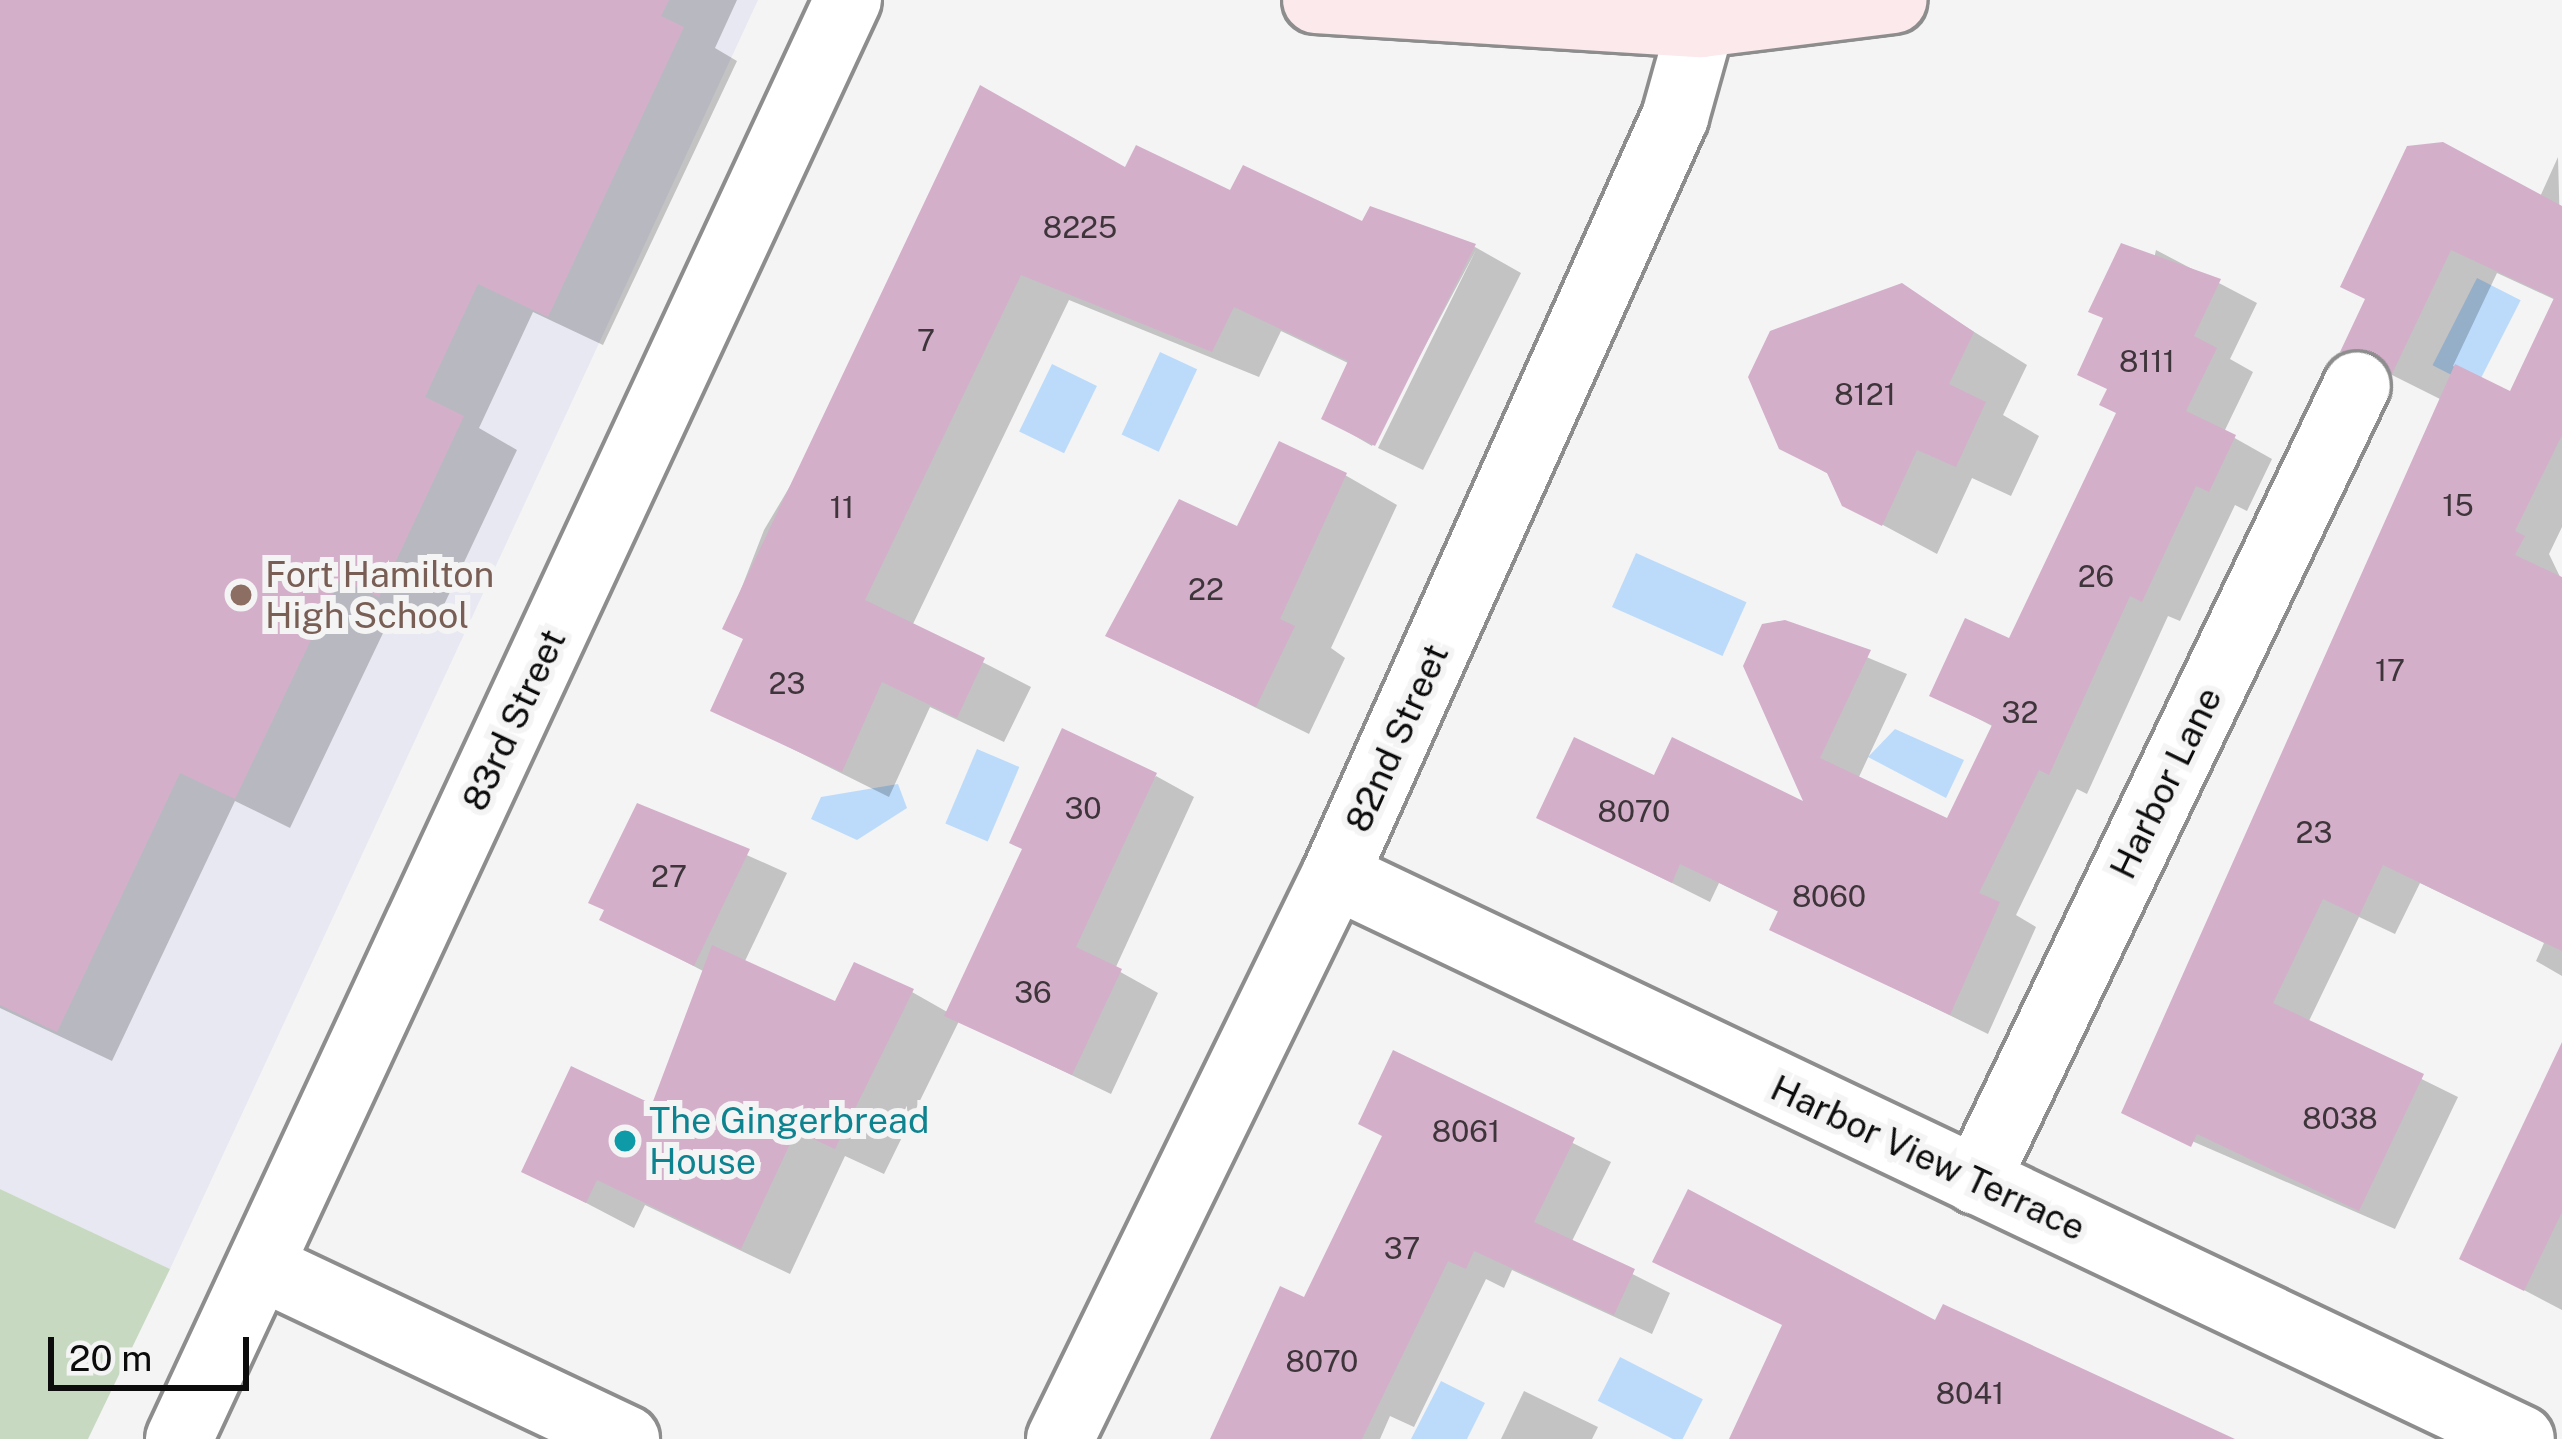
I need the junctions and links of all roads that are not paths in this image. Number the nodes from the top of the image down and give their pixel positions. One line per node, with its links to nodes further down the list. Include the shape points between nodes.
1 (848, 0): 8 (street, 83rd Street)
2 (1316, 0): 4 (street)
3 (1894, 0): 4 (street)
4 (1702, 24): 6 (street, 82nd Street, via 1675,117)
5 (2357, 385): 7 (street, Harbor Lane)
6 (1335, 875): 7 (street, Harbor View Terrace); 11 (street, 82nd Street)
7 (1976, 1181): 12 (street, Harbor View Terrace)
8 (260, 1266): 9 (street, 83rd Street); 10 (street)
9 (179, 1439)
10 (626, 1439)
11 (1060, 1439)
12 (2521, 1439)

